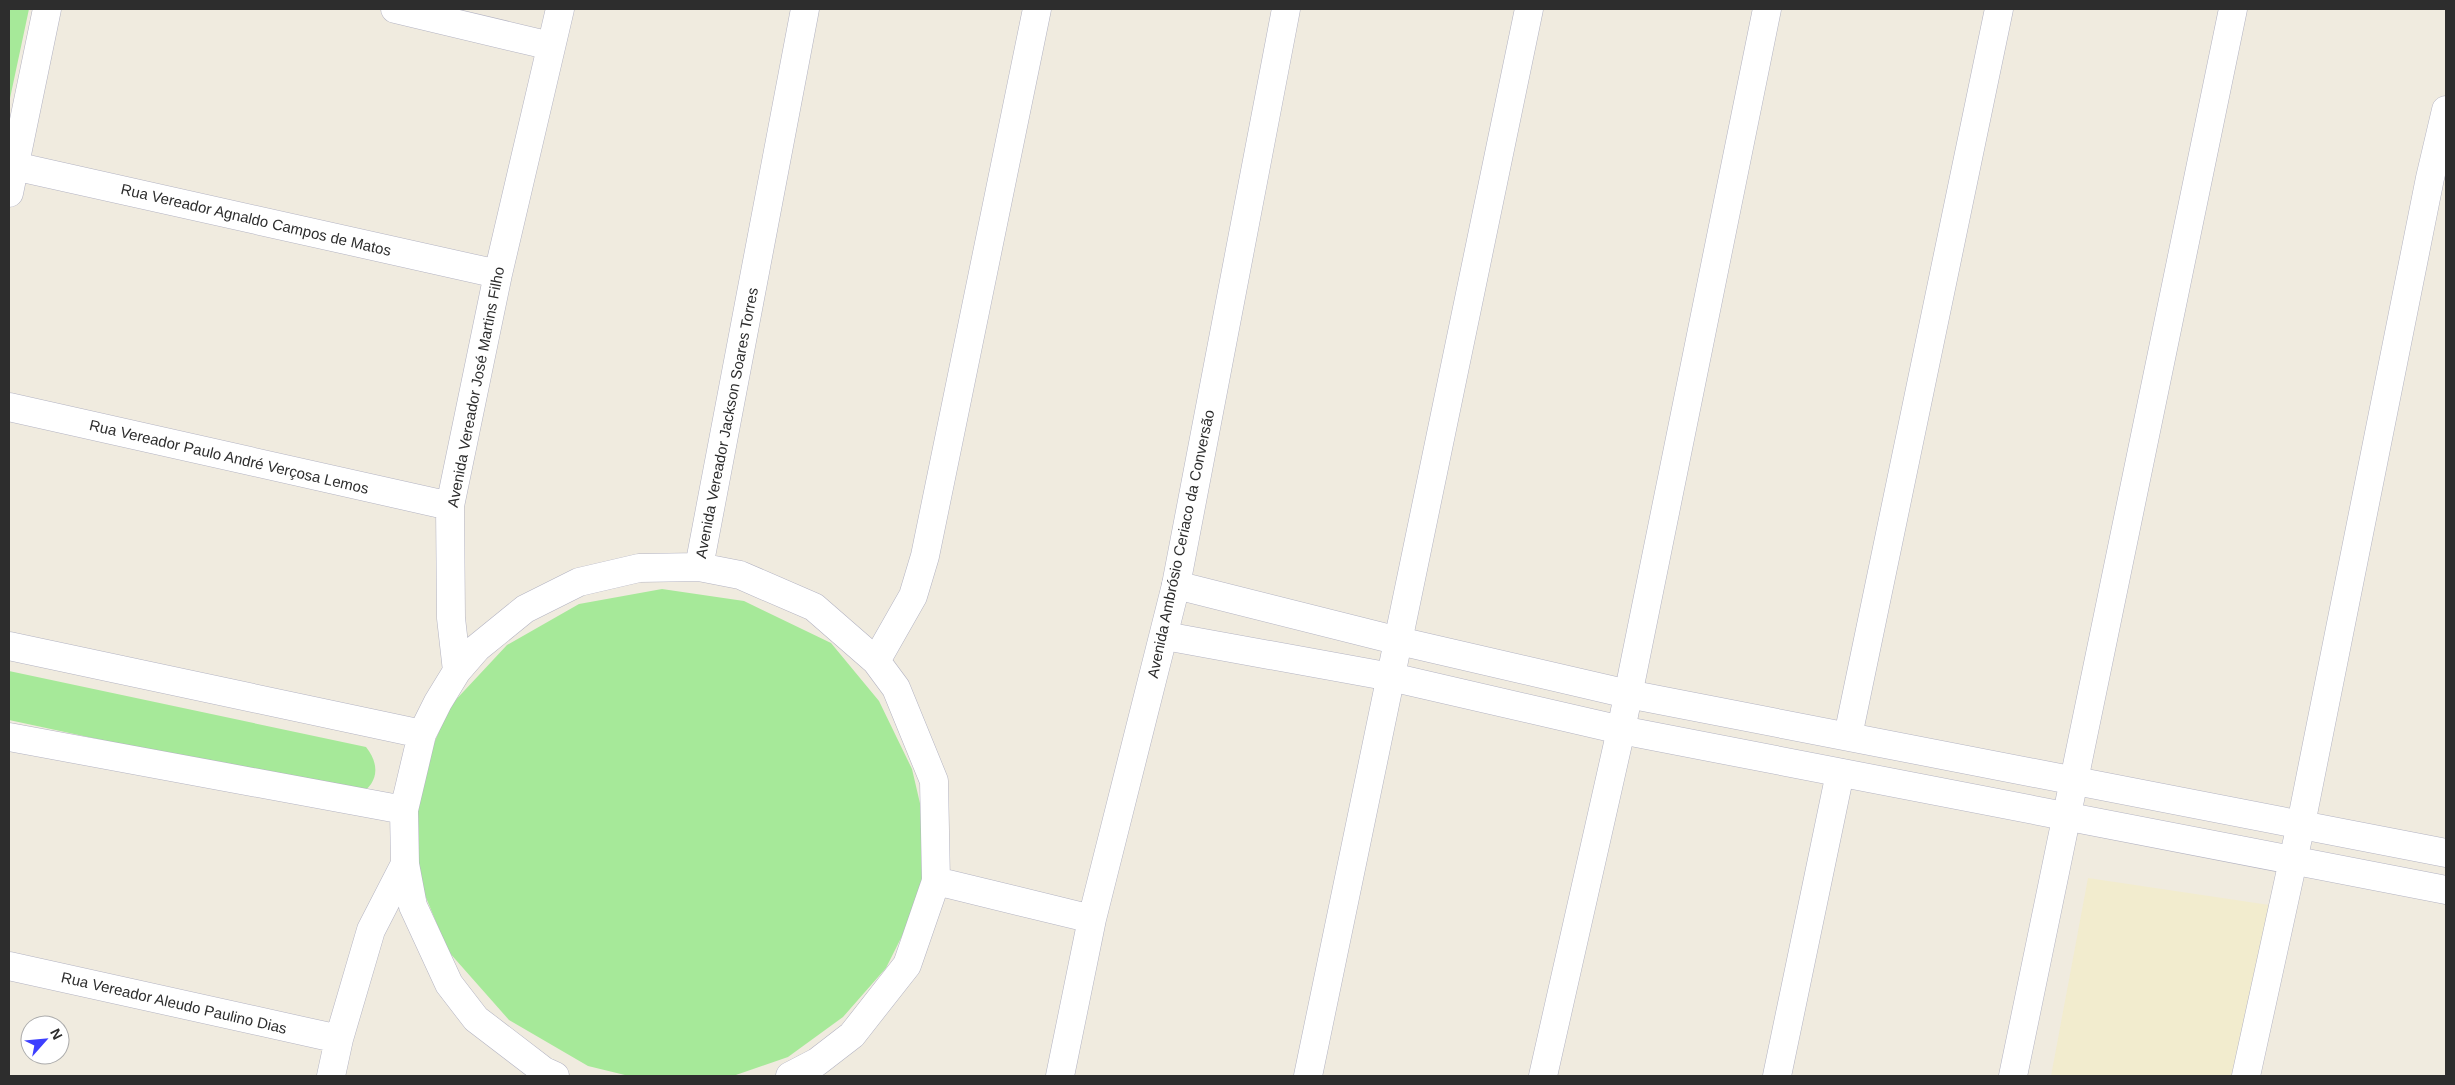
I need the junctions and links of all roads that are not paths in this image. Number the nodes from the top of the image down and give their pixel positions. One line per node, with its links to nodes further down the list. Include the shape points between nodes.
1 (46, 9): 13 (street)
2 (395, 9): 11 (street)
3 (560, 9): 11 (street, Avenida Vereador José Martins Filho)
4 (804, 9): 18 (street, Avenida Vereador Jackson Soares Torres)
5 (1038, 9): 23 (street, via 925,556 913,596)
6 (1286, 9): 19 (street, Avenida Ambrósio Ceriaco da Conversão)
7 (1529, 9): 21 (street)
8 (1767, 9): 26 (street)
9 (1999, 9): 29 (street)
10 (2233, 9): 32 (street)
11 (551, 46): 15 (street, Avenida Vereador José Martins Filho)
12 (2446, 110): 35 (street)
13 (14, 166): 14 (street); 15 (street, Rua Vereador Agnaldo Campos de Matos)
14 (9, 193)
15 (498, 274): 17 (street, Avenida Vereador José Martins Filho)
16 (9, 407): 17 (street, Rua Vereador Paulo André Verçosa Lemos)
17 (450, 506): 24 (street, Avenida Vereador José Martins Filho, via 451,618)
18 (700, 567): 23 (street, via 740,575 814,607); 24 (street, Avenida Vereador Jackson Soares Torres, via 639,568 579,582 524,609 478,648)
19 (1176, 585): 20 (street, Avenida Ambrósio Ceriaco da Conversão); 21 (street)
20 (1165, 636): 25 (street); 41 (street, Avenida Ambrósio Ceriaco da Conversão)
21 (1398, 641): 25 (street); 26 (street)
22 (9, 646): 28 (street)
23 (876, 661): 39 (street, via 896,688 934,781)
24 (458, 671): 28 (street)
25 (1391, 677): 27 (street); 49 (street)
26 (1628, 694): 27 (street); 29 (street)
27 (1621, 730): 31 (street); 50 (street)
28 (422, 734): 33 (street)
29 (1848, 736): 32 (street)
30 (9, 737): 33 (street)
31 (1840, 773): 34 (street); 51 (street)
32 (2075, 780): 34 (street); 35 (street)
33 (404, 810): 38 (street)
34 (2067, 817): 37 (street); 52 (street)
35 (2301, 824): 36 (street); 37 (street)
36 (2446, 853)
37 (2293, 861): 40 (street); 53 (street)
38 (405, 864): 43 (street, via 371,930); 46 (street, via 413,906 449,984 476,1019 544,1072)
39 (936, 881): 41 (street); 44 (street, via 907,965 852,1035)
40 (2446, 890)
41 (1092, 919): 48 (street, Avenida Ambrósio Ceriaco da Conversão)
42 (9, 966): 43 (street, Rua Vereador Aleudo Paulino Dias)
43 (338, 1039): 45 (street)
44 (815, 1069): 47 (street)
45 (331, 1076)
46 (555, 1076)
47 (790, 1076)
48 (1060, 1076)
49 (1308, 1076)
50 (1543, 1076)
51 (1777, 1076)
52 (2013, 1076)
53 (2246, 1076)

